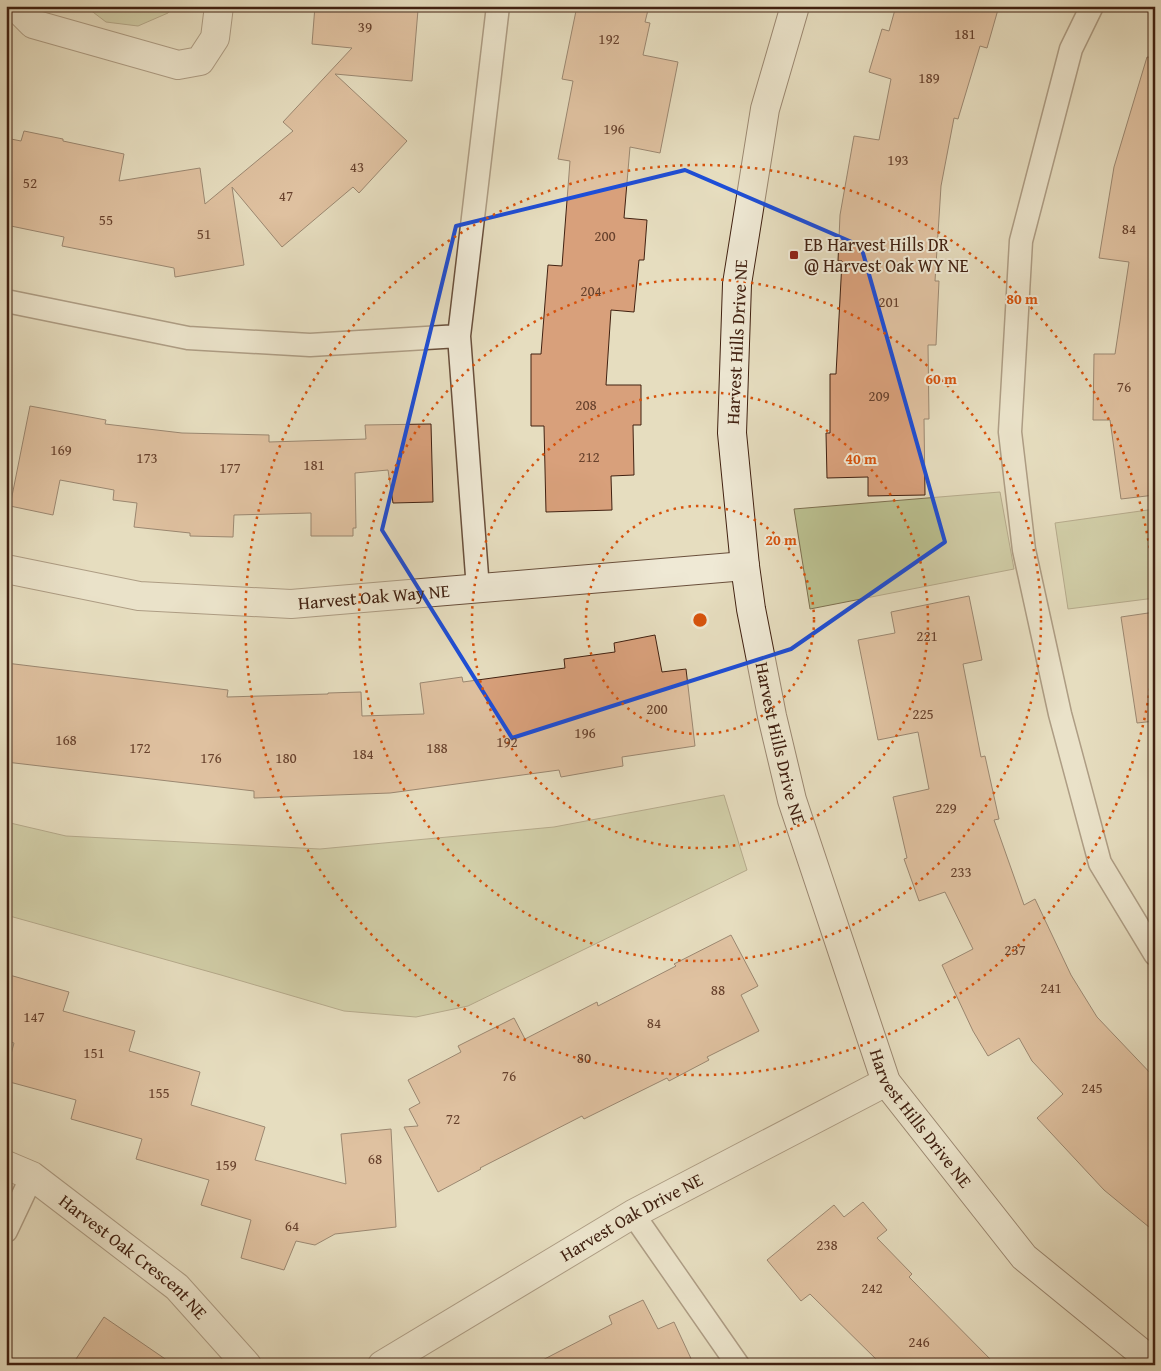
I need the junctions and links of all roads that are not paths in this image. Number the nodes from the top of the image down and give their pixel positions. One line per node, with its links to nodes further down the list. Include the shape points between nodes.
1 (17, 6): 2 (street, via 33,24 178,65 200,61 216,38)
2 (219, 6)
3 (498, 6): 7 (lane)
4 (794, 6): 8 (street, Harvest Hills Drive NE, via 765,109 737,284 732,433)
5 (1092, 6): 11 (lane, via 1071,49 1021,241 1010,432 1024,550 1060,714 1100,864)
6 (6, 301): 7 (lane, via 188,338 310,344)
7 (458, 336): 10 (lane)
8 (745, 566): 10 (street, Harvest Oak Way NE); 12 (street, Harvest Hills Drive NE, via 772,716 792,800)
9 (6, 569): 10 (street, Harvest Oak Way NE, via 139,596 291,604)
10 (478, 589)
11 (1155, 954)
12 (886, 1082): 15 (street, Harvest Oak Drive NE); 17 (street, Harvest Hills Drive NE, via 1024,1257)
13 (6, 1165): 14 (street, Harvest Oak Crescent NE)
14 (32, 1176): 16 (lane); 18 (street, Harvest Oak Crescent NE, via 177,1288)
15 (633, 1214): 19 (street, Harvest Oak Drive NE); 20 (lane)
16 (6, 1232)
17 (1155, 1364)
18 (247, 1365)
19 (382, 1365)
20 (738, 1365)

